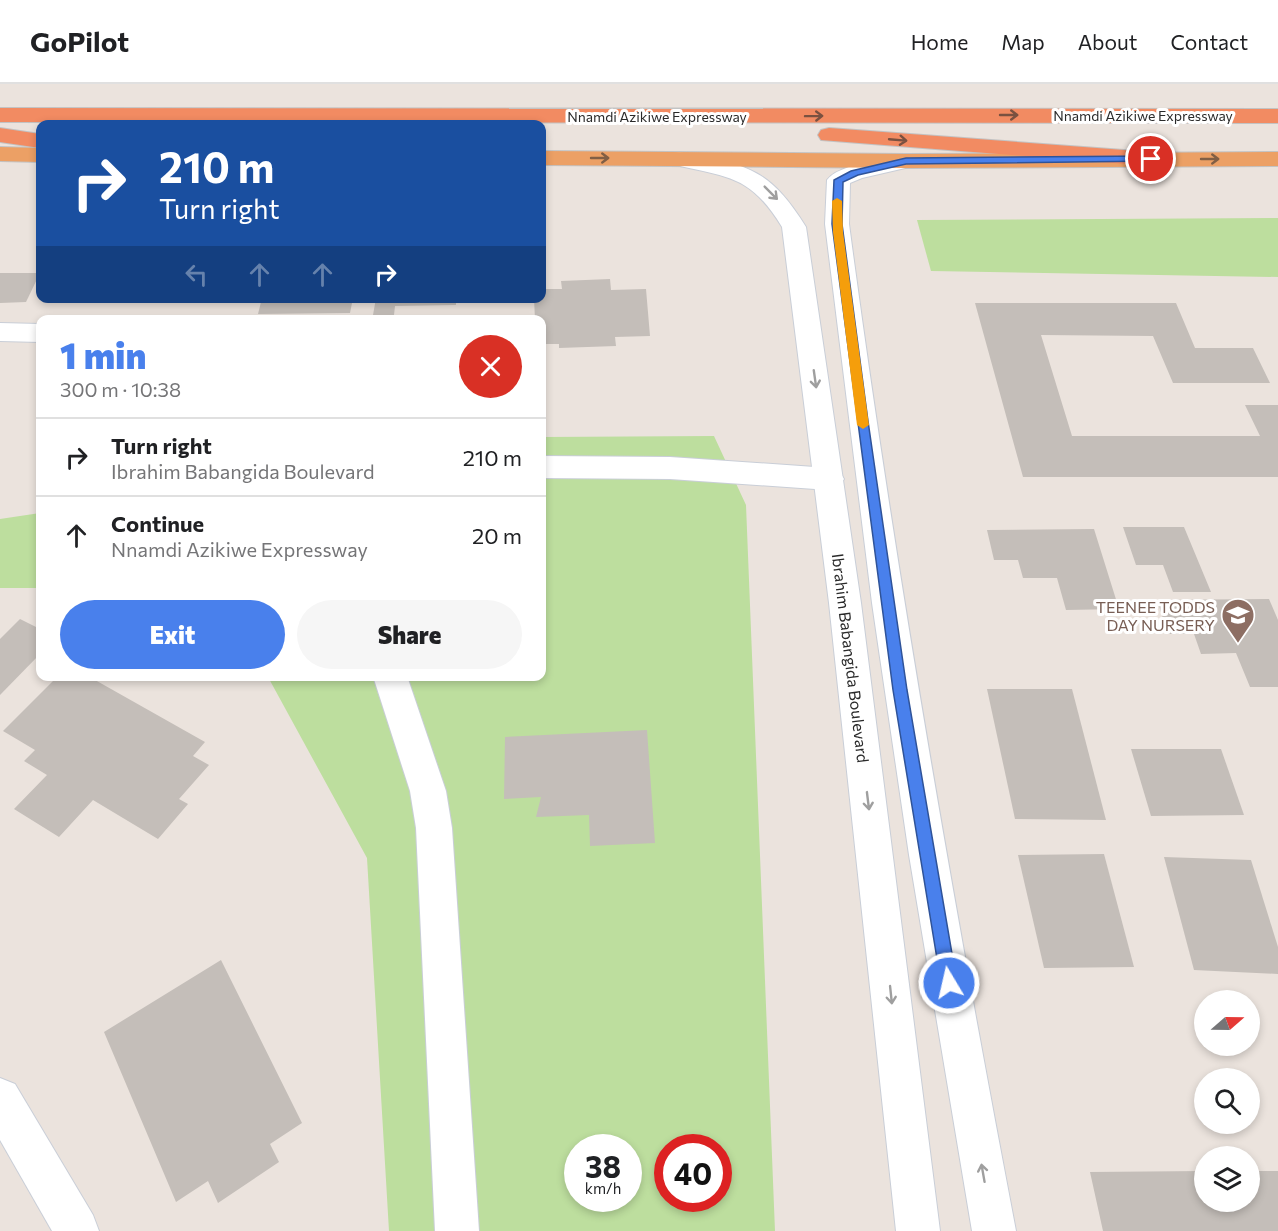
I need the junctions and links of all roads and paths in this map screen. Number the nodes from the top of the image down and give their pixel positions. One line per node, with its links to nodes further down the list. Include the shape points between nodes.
1 (0, 116): 2 (highway, Nnamdi Azikiwe Expressway)
2 (546, 116): 3 (highway, Nnamdi Azikiwe Expressway, one-way to 3); 10 (highway, one-way to 10)
3 (1278, 116)
4 (0, 135): 5 (highway)
5 (36, 140)
6 (0, 154): 7 (highway)
7 (36, 155)
8 (546, 158): 9 (highway, one-way to 9)
9 (679, 159): 12 (highway); 16 (street, Ibrahim Babangida Boulevard, one-way to 16, via 737,170 757,180 772,192 794,227)
10 (1151, 159): 11 (highway, one-way to 11); 12 (highway)
11 (1278, 159)
12 (906, 161): 22 (street, one-way to 12, via 900,690 837,224 839,180)
13 (0, 332): 14 (street)
14 (36, 333)
15 (546, 467): 16 (street, via 669,468)
16 (829, 479): 21 (street, Ibrahim Babangida Boulevard, one-way to 21)
17 (392, 681): 20 (street, via 428,791 434,828)
18 (0, 1099): 19 (street)
19 (77, 1231)
20 (457, 1231)
21 (918, 1231)
22 (994, 1231)

